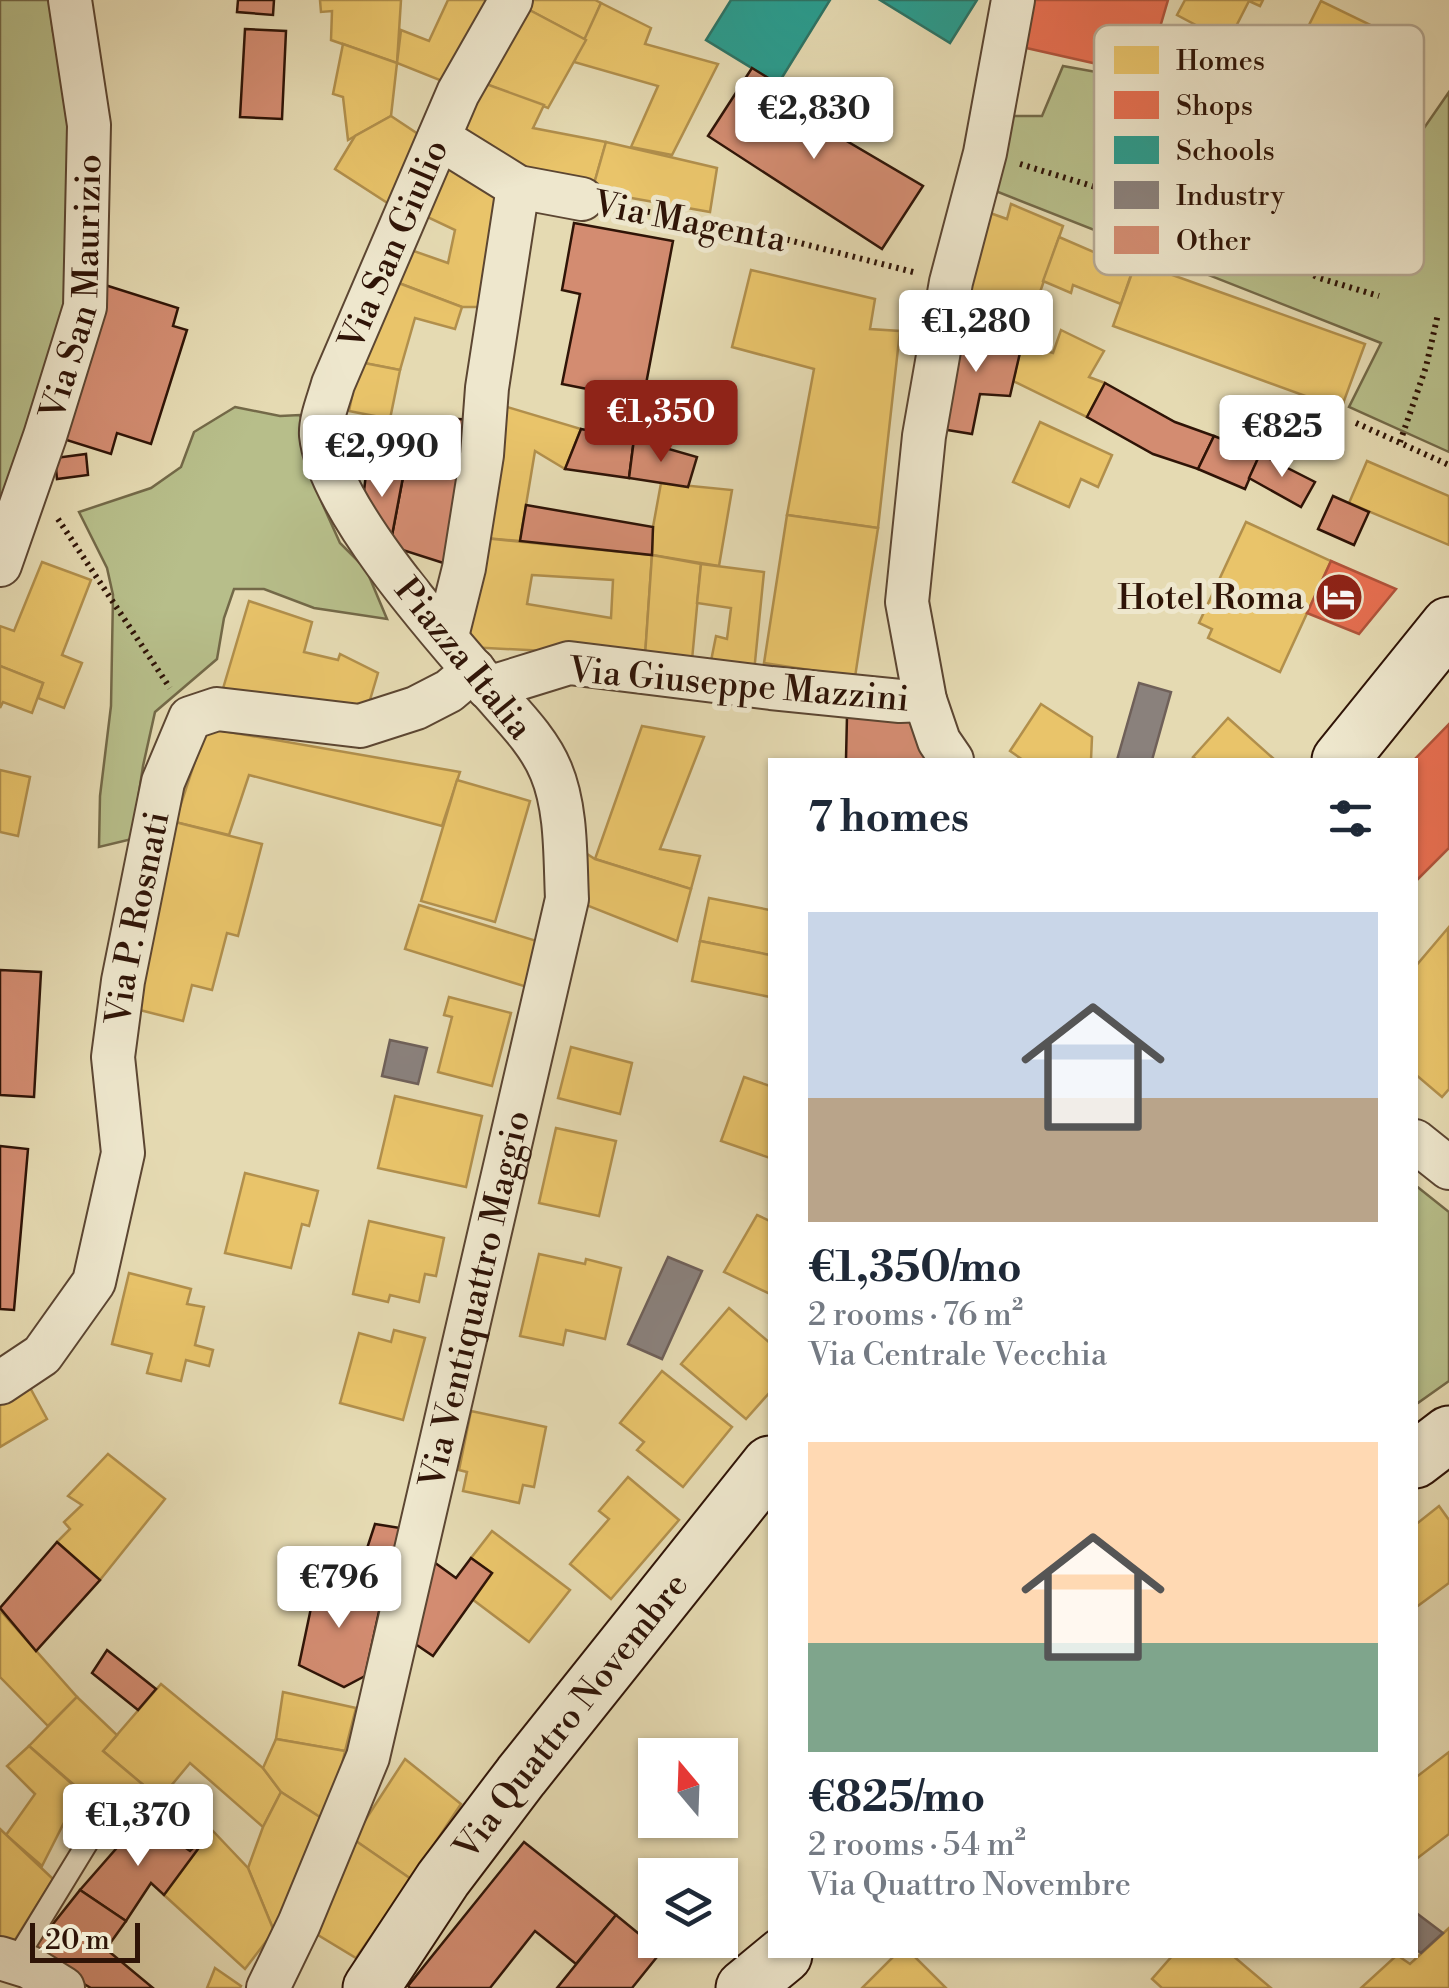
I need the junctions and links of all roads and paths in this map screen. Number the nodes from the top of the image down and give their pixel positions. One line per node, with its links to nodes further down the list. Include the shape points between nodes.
1 (70, 0): 16 (street, Via San Maurizio, via 89,125 86,307)
2 (511, 0): 4 (street, Via San Giulio)
3 (1013, 0): 5 (street)
4 (439, 138): 6 (street, Via Magenta); 17 (street, Via San Giulio, via 333,384 320,432 332,480)
5 (985, 153): 7 (path); 10 (street)
6 (518, 187): 8 (street, Via Magenta); 20 (street, via 464,568)
7 (1094, 187)
8 (582, 199): 10 (path, Via Magenta, via 773,236)
9 (1313, 275): 11 (path)
10 (951, 282): 22 (street, via 924,436 907,602)
11 (1379, 296)
12 (1438, 314): 14 (path)
13 (1356, 423): 14 (path)
14 (1400, 442): 15 (path)
15 (1449, 465)
16 (30, 478): 18 (street, Via San Maurizio); 23 (path)
17 (375, 548): 20 (street, Piazza Italia)
18 (0, 565)
19 (1449, 624): 25 (main road)
20 (446, 636): 21 (street, Piazza Italia)
21 (481, 679): 22 (street, Via Giuseppe Mazzini, via 569,663); 23 (street, via 360,726 217,709); 26 (street, Piazza Italia)
22 (925, 700): 24 (street, Via Giuseppe Mazzini)
23 (190, 718): 29 (street, Via P. Rosnati, via 163,782 124,981 113,1058 123,1153 94,1282 42,1355)
24 (951, 758)
25 (1342, 758)
26 (551, 770): 38 (street, Via Ventiquattro Maggio, via 567,898 368,1756)
27 (1418, 1144): 28 (street)
28 (1449, 1168)
29 (0, 1383)
30 (1449, 1434): 31 (main road)
31 (1418, 1458)
32 (768, 1467): 36 (main road, Via Quattro Novembre, via 521,1776)
33 (102, 1819): 35 (lane)
34 (780, 1958): 39 (main road)
35 (7, 1960): 37 (street)
36 (376, 1982)
37 (63, 1988)
38 (268, 1988)
39 (744, 1988)

